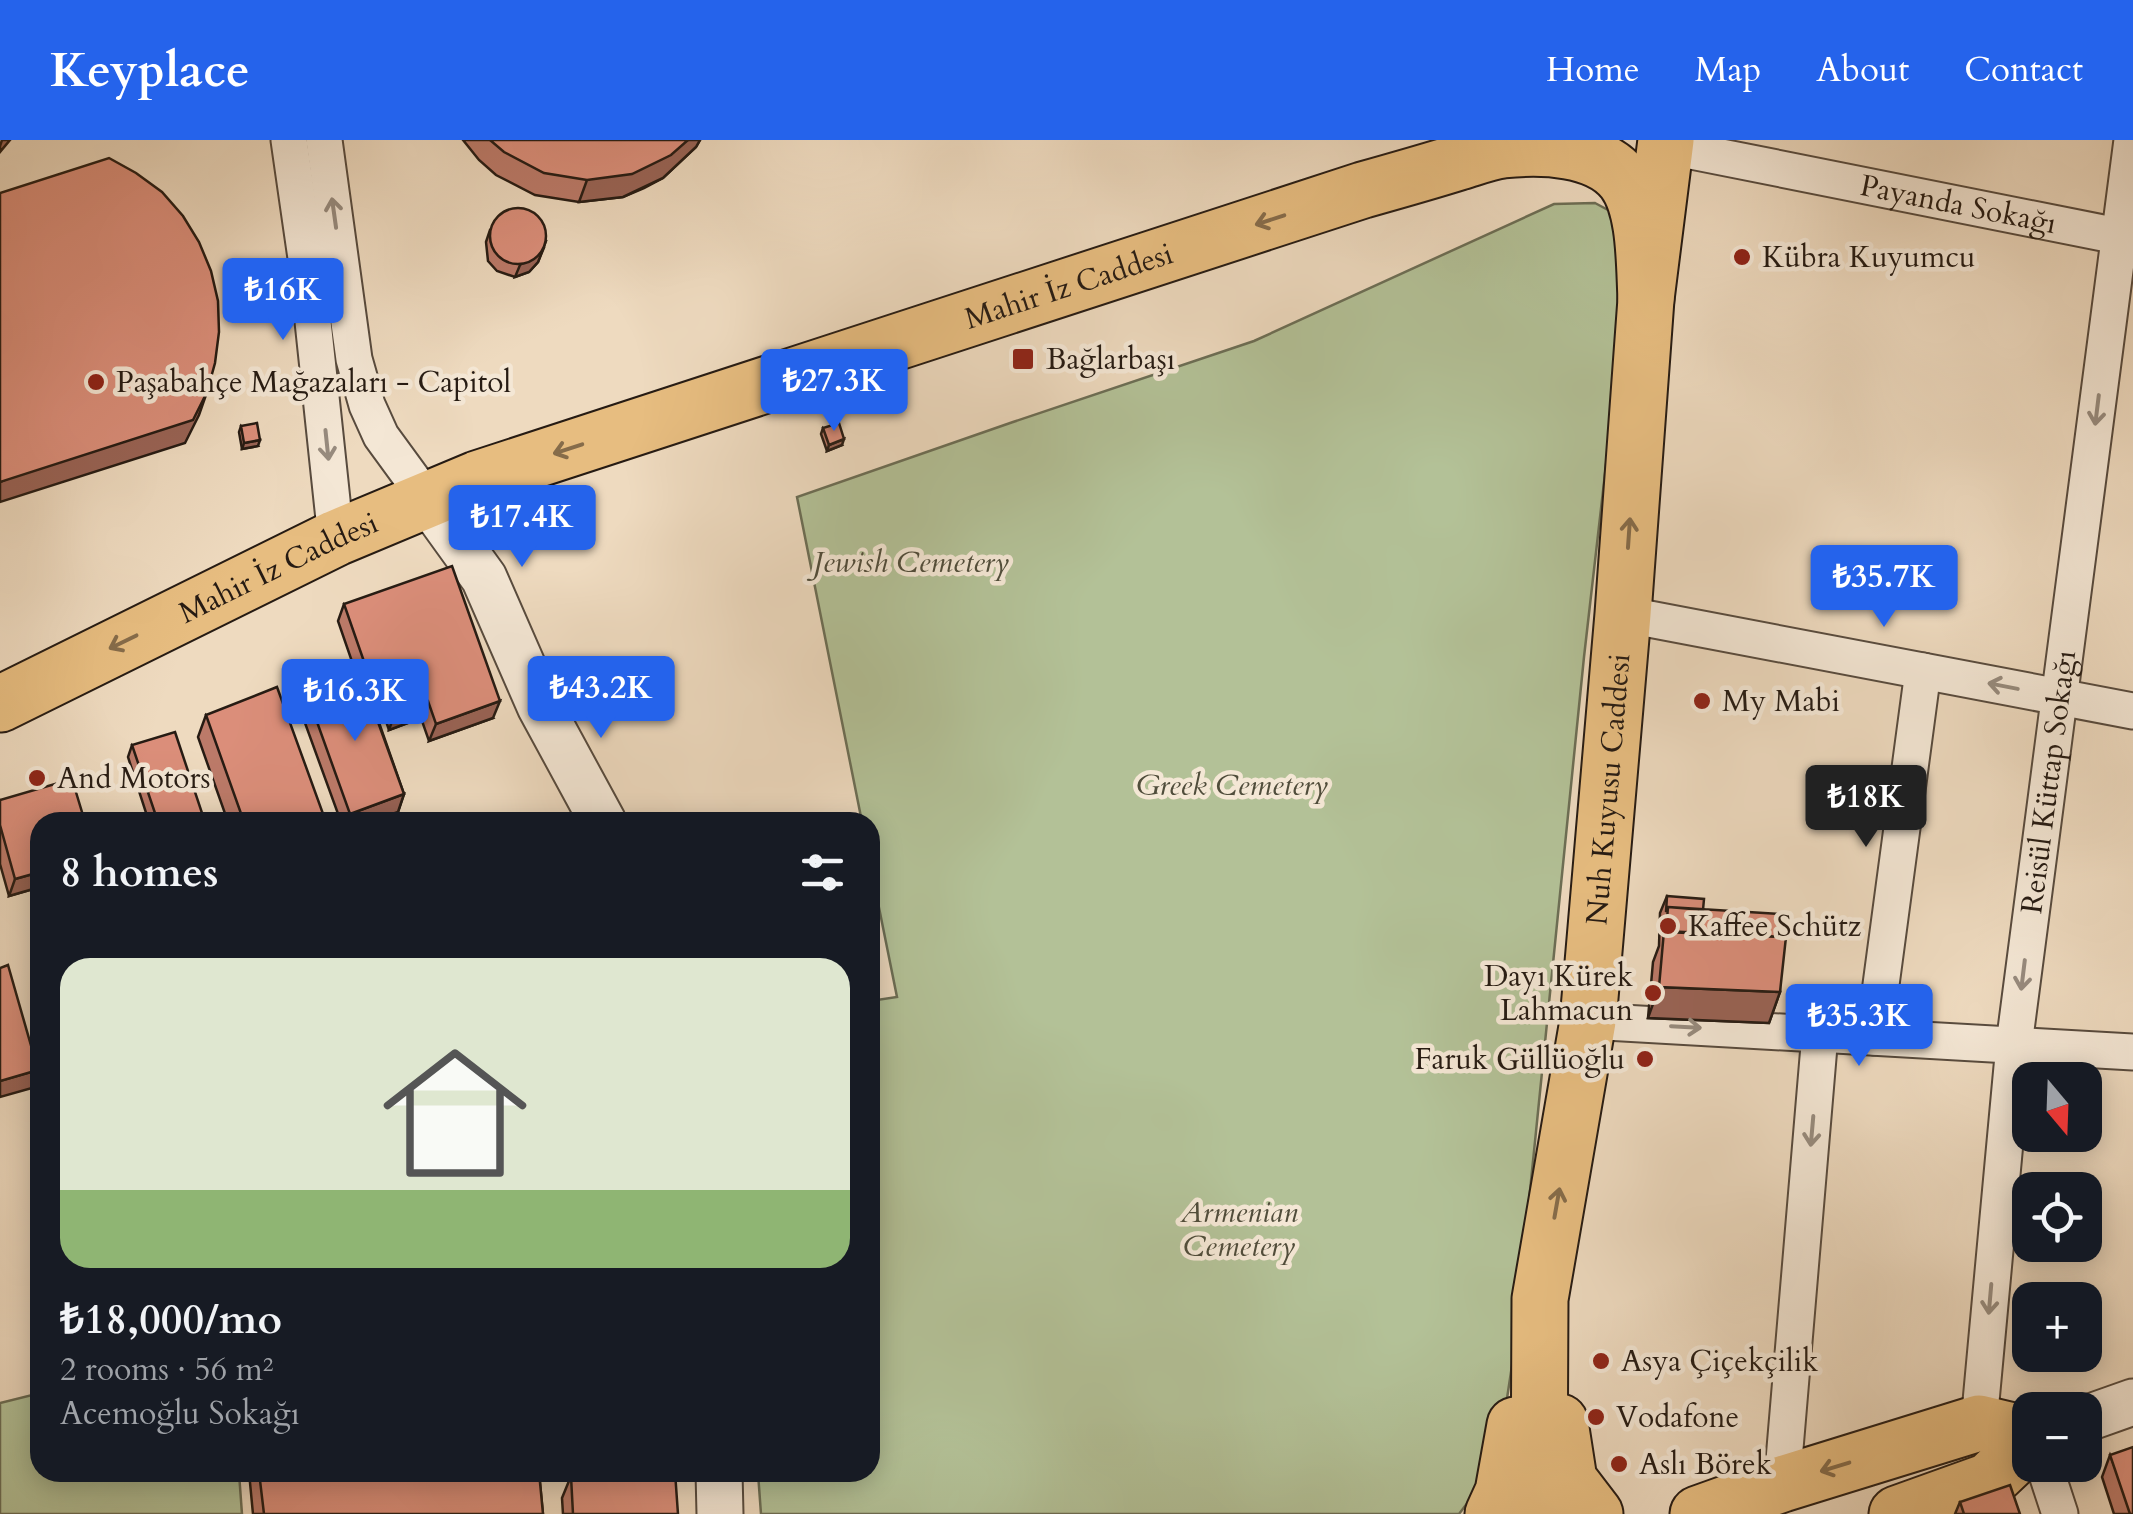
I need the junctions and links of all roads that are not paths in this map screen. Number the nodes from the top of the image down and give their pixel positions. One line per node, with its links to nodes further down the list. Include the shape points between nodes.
1 (289, 140): 10 (street, one-way to 10)
2 (324, 140): 9 (street, one-way to 2, via 366,405)
3 (1462, 140): 6 (main road)
4 (2132, 140): 7 (street, Reisül Küttap Sokağı)
5 (1666, 143): 7 (street, Payanda Sokağı); 8 (main road)
6 (1363, 190): 8 (main road, via 1500,150 1596,159 1625,182 1634,200); 9 (main road, Mahir İz Caddesi, one-way to 9)
7 (2126, 237): 13 (street, Reisül Küttap Sokağı, one-way to 13)
8 (1646, 299): 11 (main road, Nuh Kuyusu Caddesi, one-way to 8)
9 (426, 499): 10 (main road, Mahir İz Caddesi); 16 (street, via 484,578 540,706)
10 (336, 538): 14 (main road, Mahir İz Caddesi, one-way to 14)
11 (1623, 614): 12 (street); 17 (main road, Nuh Kuyusu Caddesi)
12 (1923, 671): 13 (street, one-way to 12); 19 (street)
13 (2060, 697): 15 (street); 20 (street, Reisül Küttap Sokağı, one-way to 20)
14 (0, 704)
15 (2133, 711)
16 (598, 812)
17 (1588, 1021): 18 (street, one-way to 18); 22 (main road, Nuh Kuyusu Caddesi, one-way to 17)
18 (1820, 1034): 19 (street); 30 (street, one-way to 30)
19 (1874, 1037): 20 (street)
20 (2014, 1045): 21 (street); 23 (street, Reisül Küttap Sokağı, one-way to 23)
21 (2133, 1052)
22 (1540, 1300): 32 (main road); 33 (main road, Nuh Kuyusu Caddesi); 34 (main road, via 1569,1480)
23 (2017, 1392)
24 (2133, 1402): 25 (street)
25 (2102, 1413)
26 (2012, 1436): 30 (main road)
27 (2012, 1443): 36 (main road, via 1989,1481)
28 (719, 1482): 31 (street)
29 (2050, 1482): 37 (street)
30 (1795, 1499): 35 (main road)
31 (720, 1514)
32 (1493, 1514)
33 (1541, 1514)
34 (1596, 1514)
35 (1698, 1514)
36 (1898, 1514)
37 (2060, 1514)

